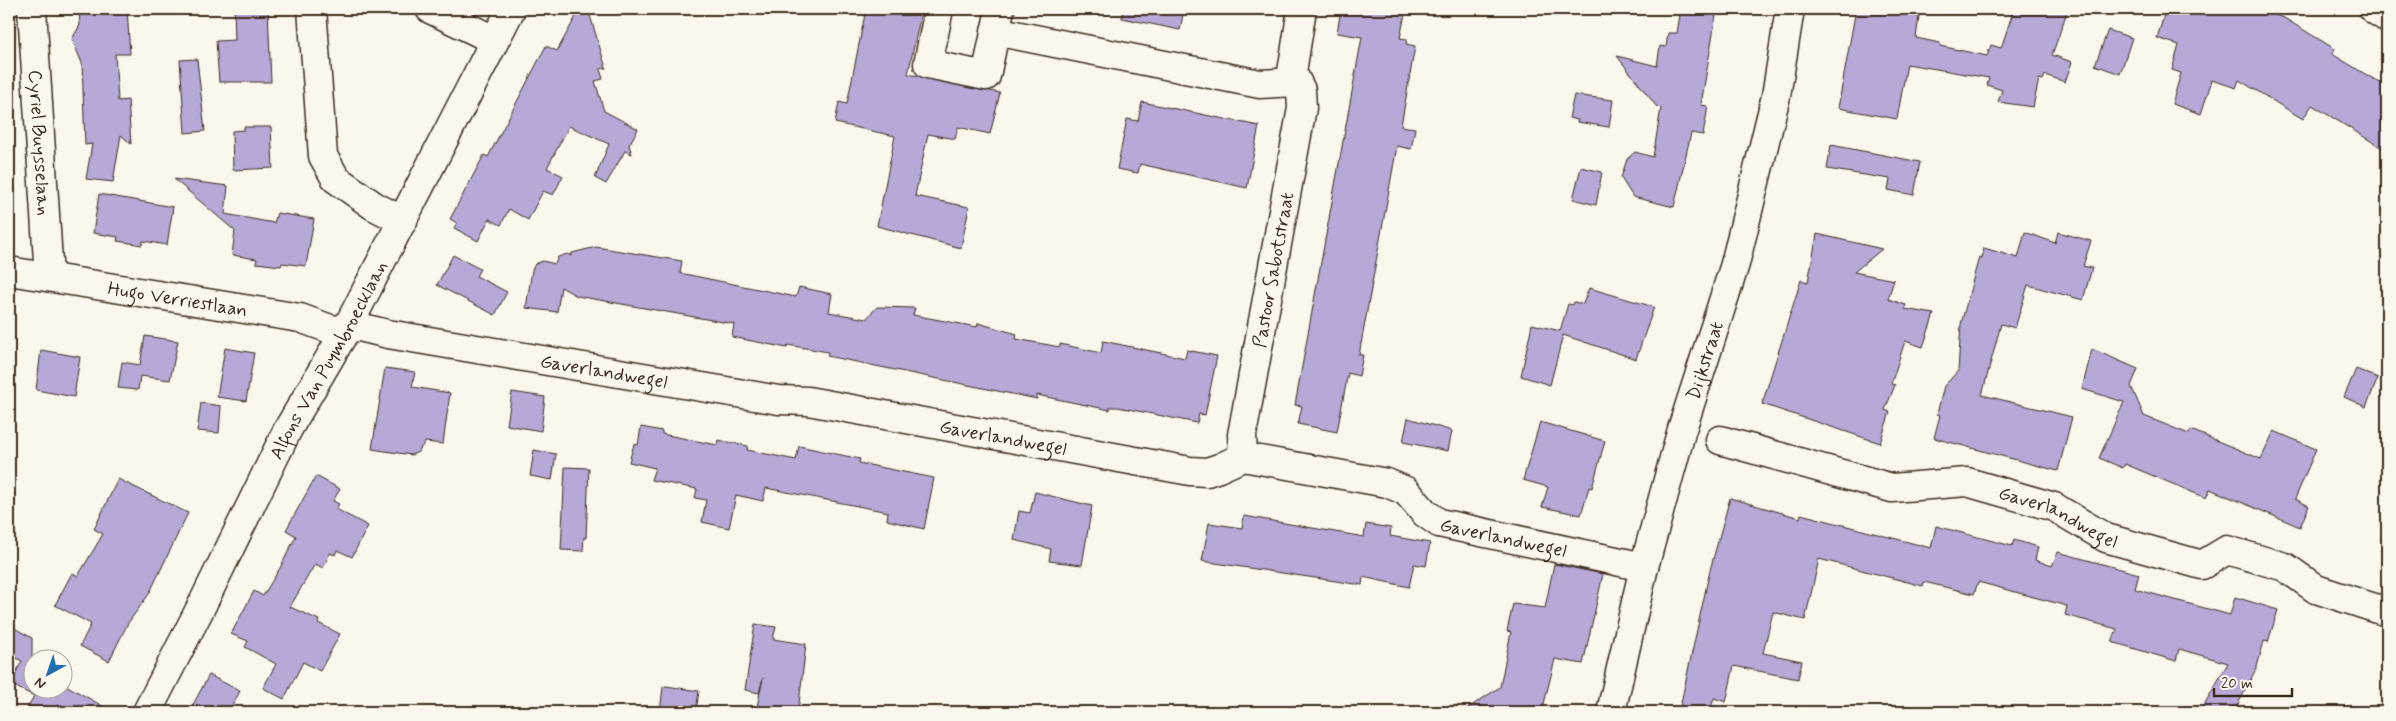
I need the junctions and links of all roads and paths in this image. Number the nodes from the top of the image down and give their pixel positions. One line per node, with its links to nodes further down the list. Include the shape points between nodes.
1 (32, 9): 15 (street, Cyriel Buysselaan)
2 (312, 9): 13 (street, via 323,156 336,179 374,206)
3 (430, 9): 11 (street)
4 (511, 9): 11 (street, Alfons Van Puymbroecklaan)
5 (939, 9): 10 (street, via 928,64 986,76)
6 (1302, 9): 12 (street, Pastoor Sabotstraat, via 1293,59 1292,72)
7 (1790, 9): 19 (street, Dijkstraat, via 1776,96 1735,264 1682,429)
8 (2373, 9): 9 (street)
9 (2387, 18)
10 (997, 20): 12 (street, via 1260,84)
11 (494, 40): 13 (street, Alfons Van Puymbroecklaan)
12 (1296, 82): 18 (street, Pastoor Sabotstraat, via 1301,90 1302,108 1242,435)
13 (403, 221): 16 (street, Alfons Van Puymbroecklaan)
14 (9, 271): 15 (street, Hugo Verriestlaan)
15 (49, 277): 16 (street, Hugo Verriestlaan, via 300,318 333,330)
16 (346, 330): 18 (street, Gaverlandwegel, via 359,327 373,329 712,389 779,400 808,401 1190,471 1207,472); 21 (street, Alfons Van Puymbroecklaan, via 288,429)
17 (1720, 440): 20 (street, Gaverlandwegel, via 1892,488 1967,482 2054,507 2106,538 2202,564 2227,550 2285,568 2316,589)
18 (1243, 457): 19 (street, Gaverlandwegel, via 1387,483 1406,491 1425,513 1439,522)
19 (1644, 567): 22 (street, Dijkstraat)
20 (2387, 612)
21 (147, 712)
22 (1612, 712)

